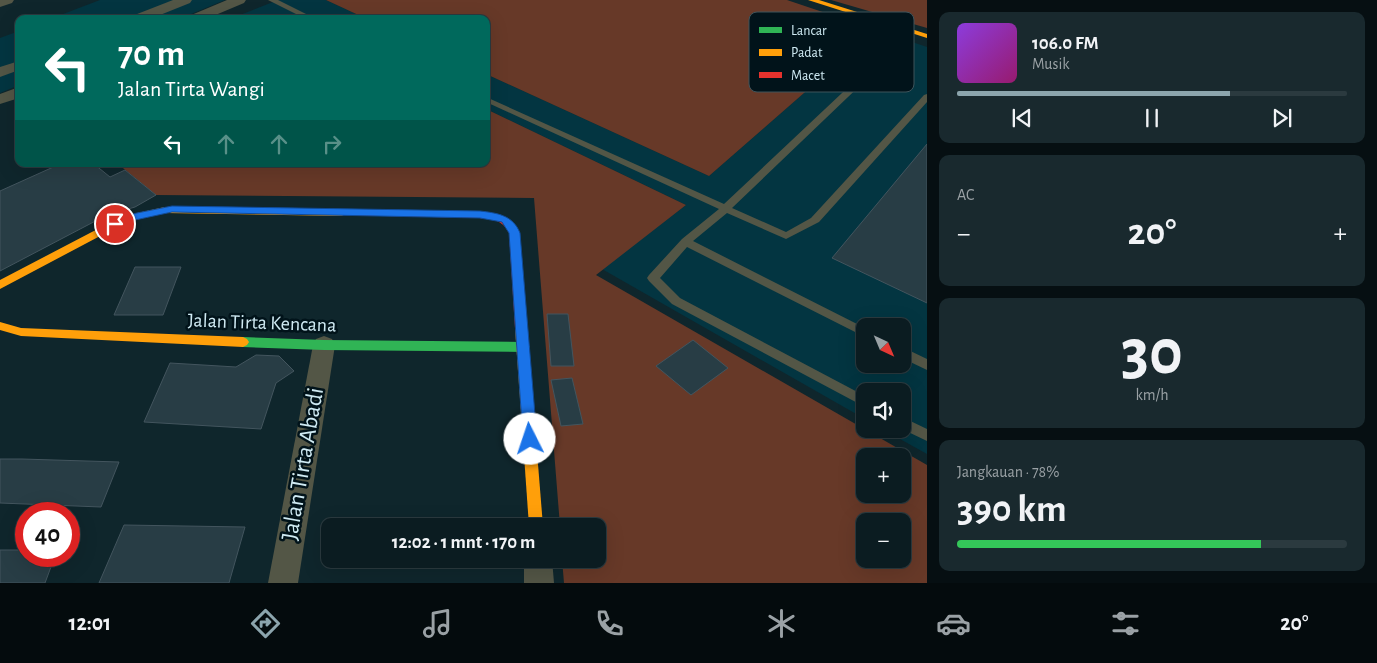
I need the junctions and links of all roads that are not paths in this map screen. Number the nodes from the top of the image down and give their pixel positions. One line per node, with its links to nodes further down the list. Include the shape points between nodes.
1 (7, 0): 6 (street)
2 (185, 0): 8 (street)
3 (239, 0): 9 (street)
4 (272, 0): 10 (lane)
5 (812, 0): 7 (street)
6 (0, 2)
7 (850, 12)
8 (147, 15)
9 (203, 15)
10 (304, 15)
11 (914, 33): 12 (street)
12 (927, 36)
13 (15, 66): 14 (street)
14 (0, 72)
15 (849, 92): 20 (lane)
16 (15, 94): 18 (street)
17 (927, 97): 20 (lane, via 815,220 786,236)
18 (0, 100)
19 (490, 101): 20 (lane)
20 (725, 209): 21 (lane)
21 (686, 242): 24 (lane); 29 (lane, via 653,278 676,301)
22 (0, 285): 26 (street, via 115,224 165,210 493,216 506,220 514,229)
23 (0, 326): 25 (street, Jalan Tirta Kencana, via 21,332)
24 (856, 328)
25 (324, 345): 26 (street, Jalan Tirta Kencana); 34 (street, Jalan Tirta Abadi)
26 (524, 347): 32 (street)
27 (911, 357): 28 (lane)
28 (927, 365)
29 (856, 397)
30 (911, 427): 31 (lane)
31 (927, 435)
32 (535, 518)
33 (538, 568): 35 (street)
34 (283, 583)
35 (539, 583)

